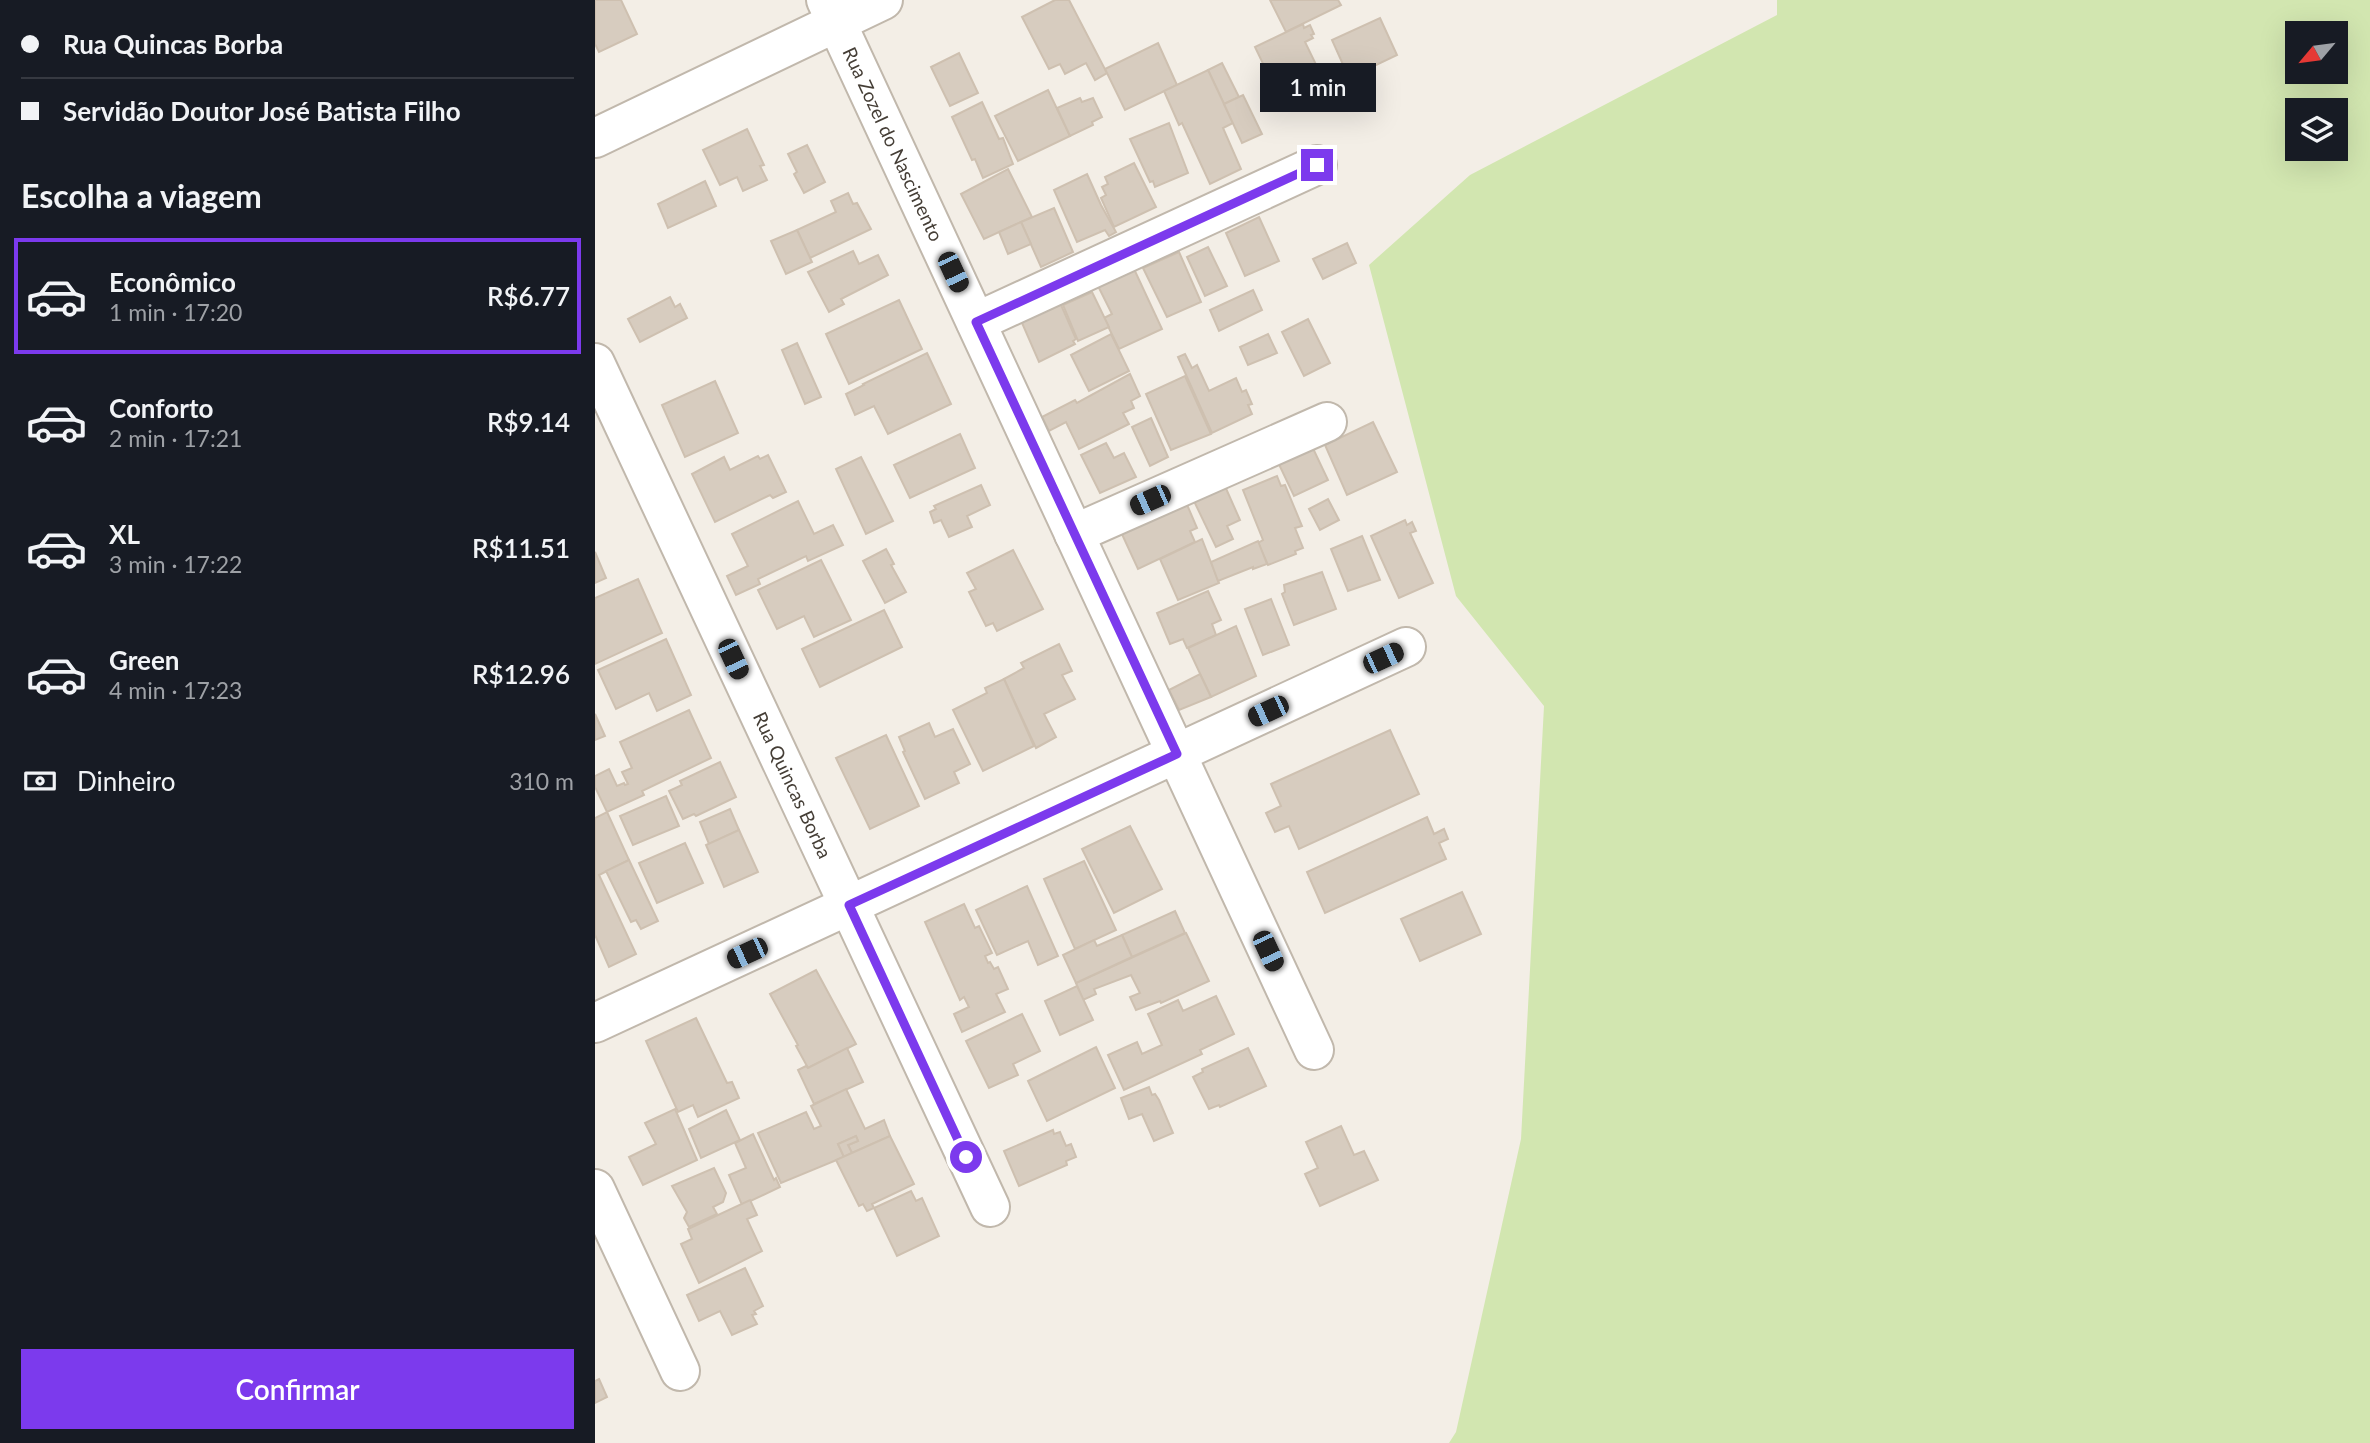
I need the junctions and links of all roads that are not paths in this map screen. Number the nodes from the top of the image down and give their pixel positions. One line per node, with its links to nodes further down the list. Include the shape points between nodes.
1 (883, 0): 2 (street)
2 (831, 11): 3 (street); 5 (street, Rua Zozel do Nascimento)
3 (595, 138)
4 (1317, 165): 5 (street)
5 (976, 322): 8 (street, Rua Zozel do Nascimento)
6 (595, 363): 11 (street, Rua Quincas Borba)
7 (1327, 422): 8 (street)
8 (1075, 534): 10 (street, Rua Zozel do Nascimento)
9 (1406, 648): 10 (street)
10 (1177, 754): 11 (street); 13 (street, Rua Zozel do Nascimento)
11 (849, 905): 12 (street); 15 (street, Rua Quincas Borba)
12 (595, 1023)
13 (1314, 1050)
14 (595, 1189): 16 (street)
15 (990, 1207)
16 (680, 1371)

